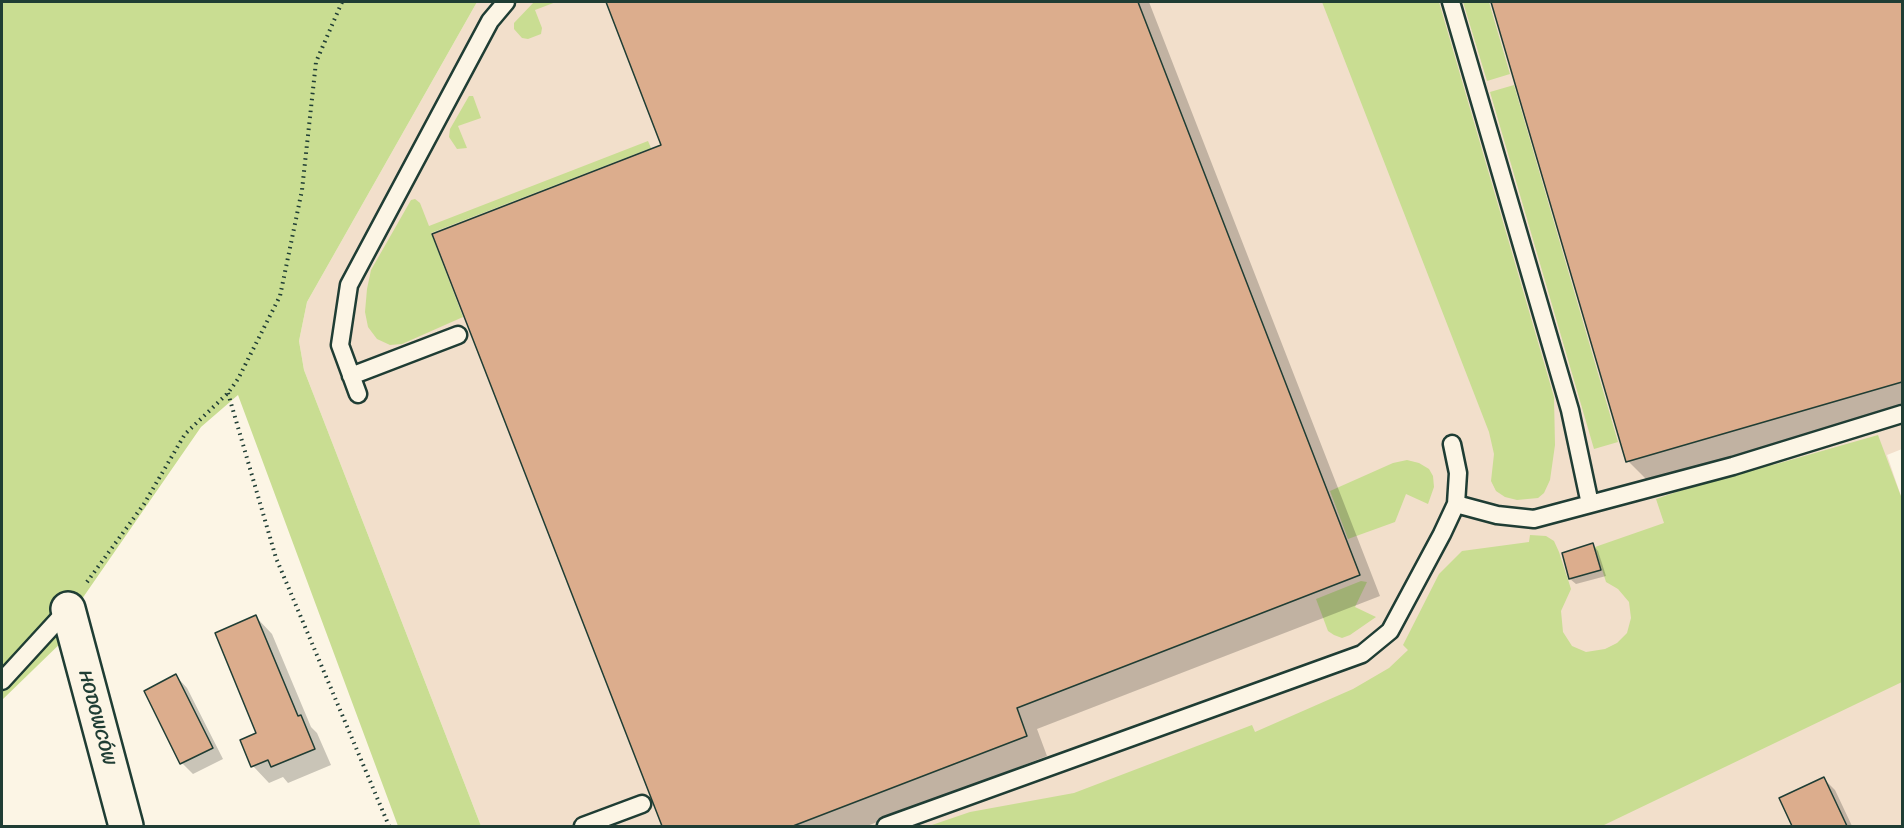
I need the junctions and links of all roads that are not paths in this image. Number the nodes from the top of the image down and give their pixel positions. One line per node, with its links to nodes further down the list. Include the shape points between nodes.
1 (506, 2): 4 (lane, via 490,21 349,285 340,345)
2 (1452, 2): 9 (lane, via 1570,410)
3 (458, 335): 4 (lane)
4 (351, 376): 5 (lane)
5 (358, 394)
6 (1902, 414): 9 (lane, via 1733,466)
7 (1452, 444): 8 (lane, via 1458,473)
8 (1456, 504): 9 (lane, via 1497,515 1534,519); 15 (lane, via 1390,631 1362,654)
9 (1590, 504)
10 (68, 609): 11 (lane); 13 (street, HODOWCÓW)
11 (2, 681)
12 (642, 804): 14 (lane)
13 (126, 826)
14 (583, 826)
15 (886, 826)

